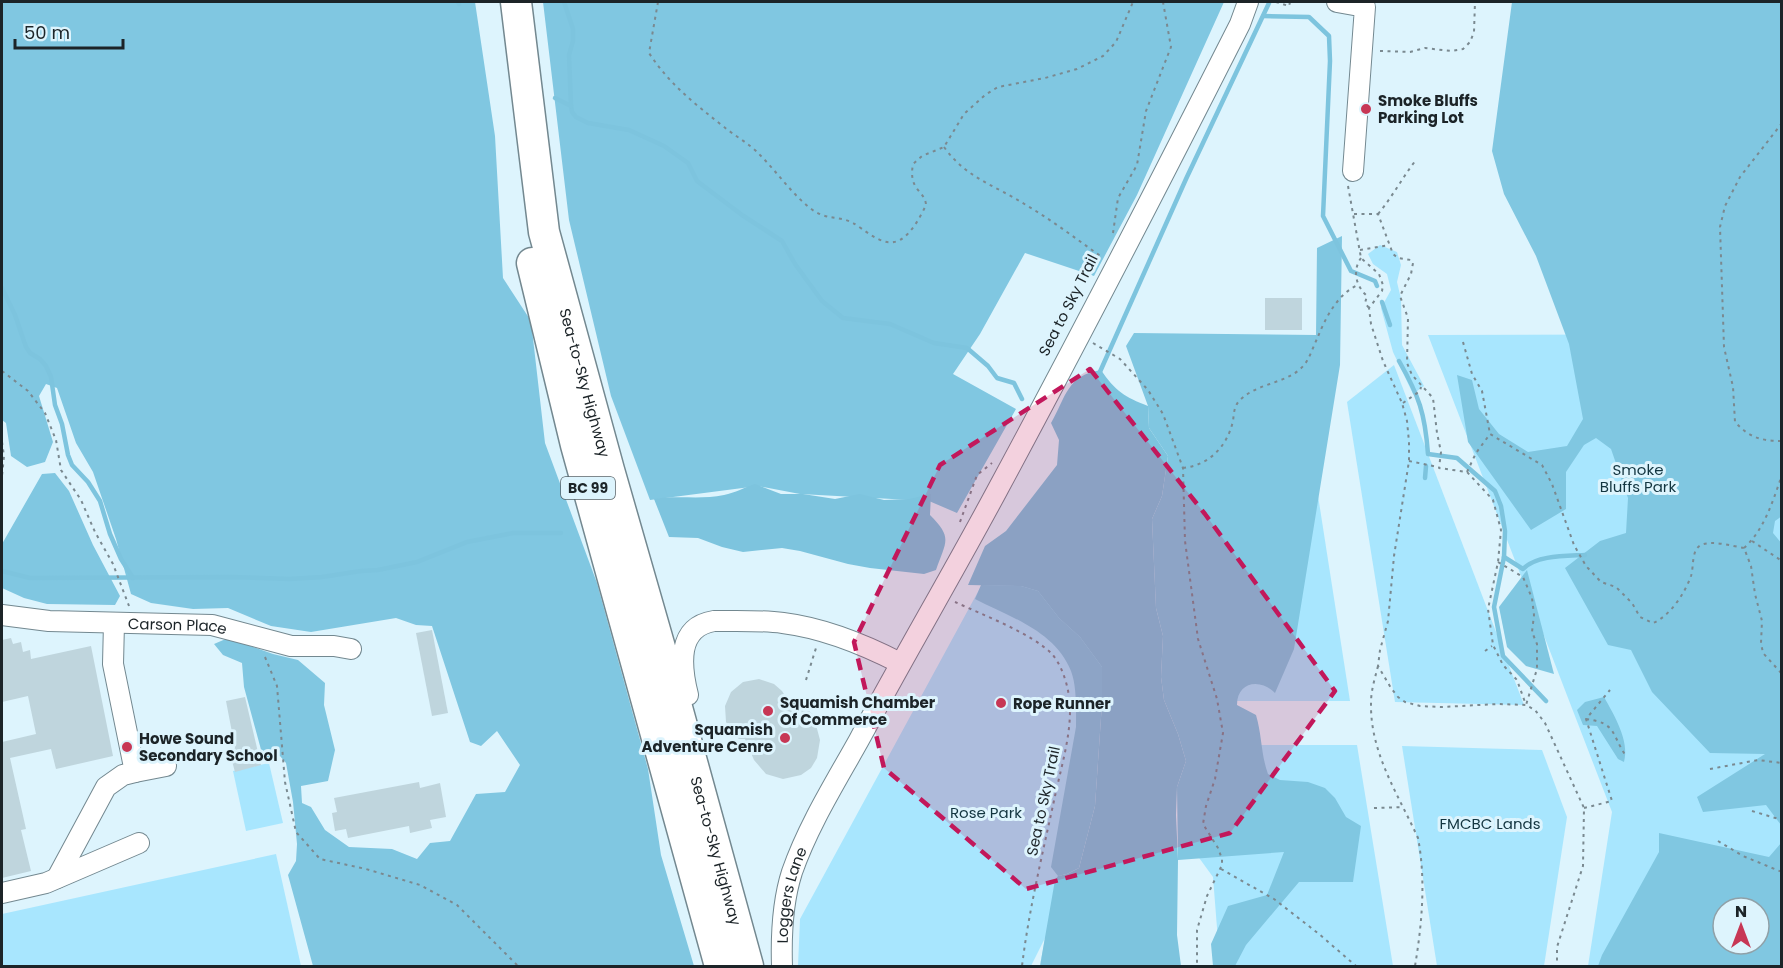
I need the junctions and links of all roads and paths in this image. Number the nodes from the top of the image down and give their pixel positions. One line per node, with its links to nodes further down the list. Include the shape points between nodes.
1 (497, 2): 81 (highway, Sea-to-Sky Highway / BC 99, via 525,237 576,445)
2 (516, 2): 75 (highway, Sea-to-Sky Highway / BC 99, via 544,232)
3 (658, 2): 13 (path, via 649,53 660,70 692,103 760,154 812,209 825,217 846,220 887,243 900,240 927,202 912,181 913,164)
4 (1133, 2): 13 (path, via 1116,42 1103,57 1077,69 998,87 971,106)
5 (1164, 2): 18 (path, via 1171,47 1146,111 1137,165 1118,198)
6 (1248, 2): 25 (street, Loggers Lane)
7 (1276, 2): 8 (path, via 1288,6)
8 (1290, 2)
9 (1337, 2): 11 (street, via 1365,7)
10 (1475, 2): 11 (path, via 1474,32 1463,49)
11 (1362, 50): 15 (street)
12 (1782, 123): 31 (path, via 1740,177 1725,206 1720,227 1724,347 1733,387 1735,422 1745,433)
13 (944, 147): 20 (path, Sea to Sky Trail, via 955,163 970,174 1025,204 1104,259)
14 (1416, 160): 17 (path)
15 (1353, 171): 16 (path, via 1347,186)
16 (1354, 214): 17 (path); 21 (path)
17 (1378, 214): 19 (path)
18 (1113, 234)
19 (1389, 244): 21 (path); 28 (path, via 1398,258 1413,263 1400,299 1408,318 1407,363)
20 (1107, 250)
21 (1360, 250): 22 (path)
22 (1361, 258): 23 (path, via 1356,269); 24 (path, via 1379,274 1383,285)
23 (1358, 284): 24 (path, via 1367,296 1365,303); 35 (path, via 1331,311 1307,362 1286,378 1247,393 1238,402 1218,452 1195,467)
24 (1369, 308): 29 (path, via 1383,361)
25 (1080, 337): 35 (path, via 1120,359 1148,390 1163,414); 54 (street, Loggers Lane, via 941,595)
26 (1463, 342): 30 (path, via 1472,374 1482,391)
27 (2, 371): 45 (path, via 28,391 45,413 56,440 61,470 81,500)
28 (1420, 389): 29 (path); 36 (path, via 1427,390 1433,398 1441,452)
29 (1404, 402): 34 (path)
30 (1490, 434): 37 (path); 42 (path, via 1542,465 1586,566 1601,582 1616,587 1645,621 1662,619 1673,608 1691,576 1696,550 1701,545)
31 (1782, 441)
32 (2, 442): 39 (path)
33 (999, 457): 40 (path, via 977,475)
34 (1409, 461): 36 (path); 55 (path, via 1388,621)
35 (1183, 468): 76 (path, via 1185,541 1198,639 1223,733 1203,824 1222,859)
36 (1439, 468): 37 (path)
37 (1467, 472): 44 (path, via 1493,500 1501,530)
38 (1782, 475): 41 (path, via 1771,507)
39 (2, 476)
40 (957, 529)
41 (1752, 541): 42 (path); 43 (path)
42 (1744, 548): 56 (path, via 1762,621 1763,653)
43 (1782, 561)
44 (1498, 562): 51 (path, via 1488,609); 59 (path, via 1523,577 1532,598 1536,669)
45 (126, 596)
46 (947, 598): 84 (path, Sea to Sky Trail, via 1031,639 1052,654 1067,685 1070,710 1066,743)
47 (2, 615): 48 (street, Carson Place, via 29,620)
48 (114, 623): 50 (street, Carson Place, via 212,625); 67 (street, via 113,664)
49 (821, 631): 54 (street); 57 (path); 75 (street, via 785,623 714,621 698,627 686,642 682,674 717,803)
50 (255, 638): 52 (street, Carson Place, via 291,646); 80 (path, via 277,686 285,782 296,832 320,859 420,885 457,905)
51 (1493, 645): 53 (path); 59 (path, via 1503,665 1517,680)
52 (351, 649)
53 (1485, 651)
54 (900, 663): 83 (street, Loggers Lane, via 812,826 792,872 784,906)
55 (1378, 666): 59 (path, via 1398,697 1420,706); 68 (path, via 1371,703 1376,745)
56 (1782, 674)
57 (806, 680)
58 (1610, 690): 60 (path)
59 (1526, 705): 70 (path, via 1545,723)
60 (1586, 719): 62 (path, via 1602,721); 70 (path, via 1612,801)
61 (1616, 727): 62 (path)
62 (1611, 728): 63 (path)
63 (1626, 756)
64 (1782, 763): 66 (path, via 1758,760)
65 (166, 766): 67 (street)
66 (1710, 769)
67 (135, 772): 78 (street, via 106,787)
68 (1404, 807): 69 (path); 87 (path, via 1420,849 1422,919)
69 (1374, 808)
70 (1584, 808): 88 (path, via 1583,866 1557,947)
71 (1752, 812): 72 (path)
72 (1782, 820)
73 (1718, 841): 77 (path)
74 (139, 843): 78 (street)
75 (718, 862): 82 (highway, Sea-to-Sky Highway / BC 99)
76 (1221, 869): 85 (path, via 1206,896 1197,930); 86 (path, via 1274,899)
77 (1782, 872)
78 (57, 878): 79 (street)
79 (2, 893)
80 (518, 966)
81 (720, 966)
82 (748, 966)
83 (782, 966)
84 (1022, 966)
85 (1197, 966)
86 (1356, 966)
87 (1415, 966)
88 (1557, 966)

